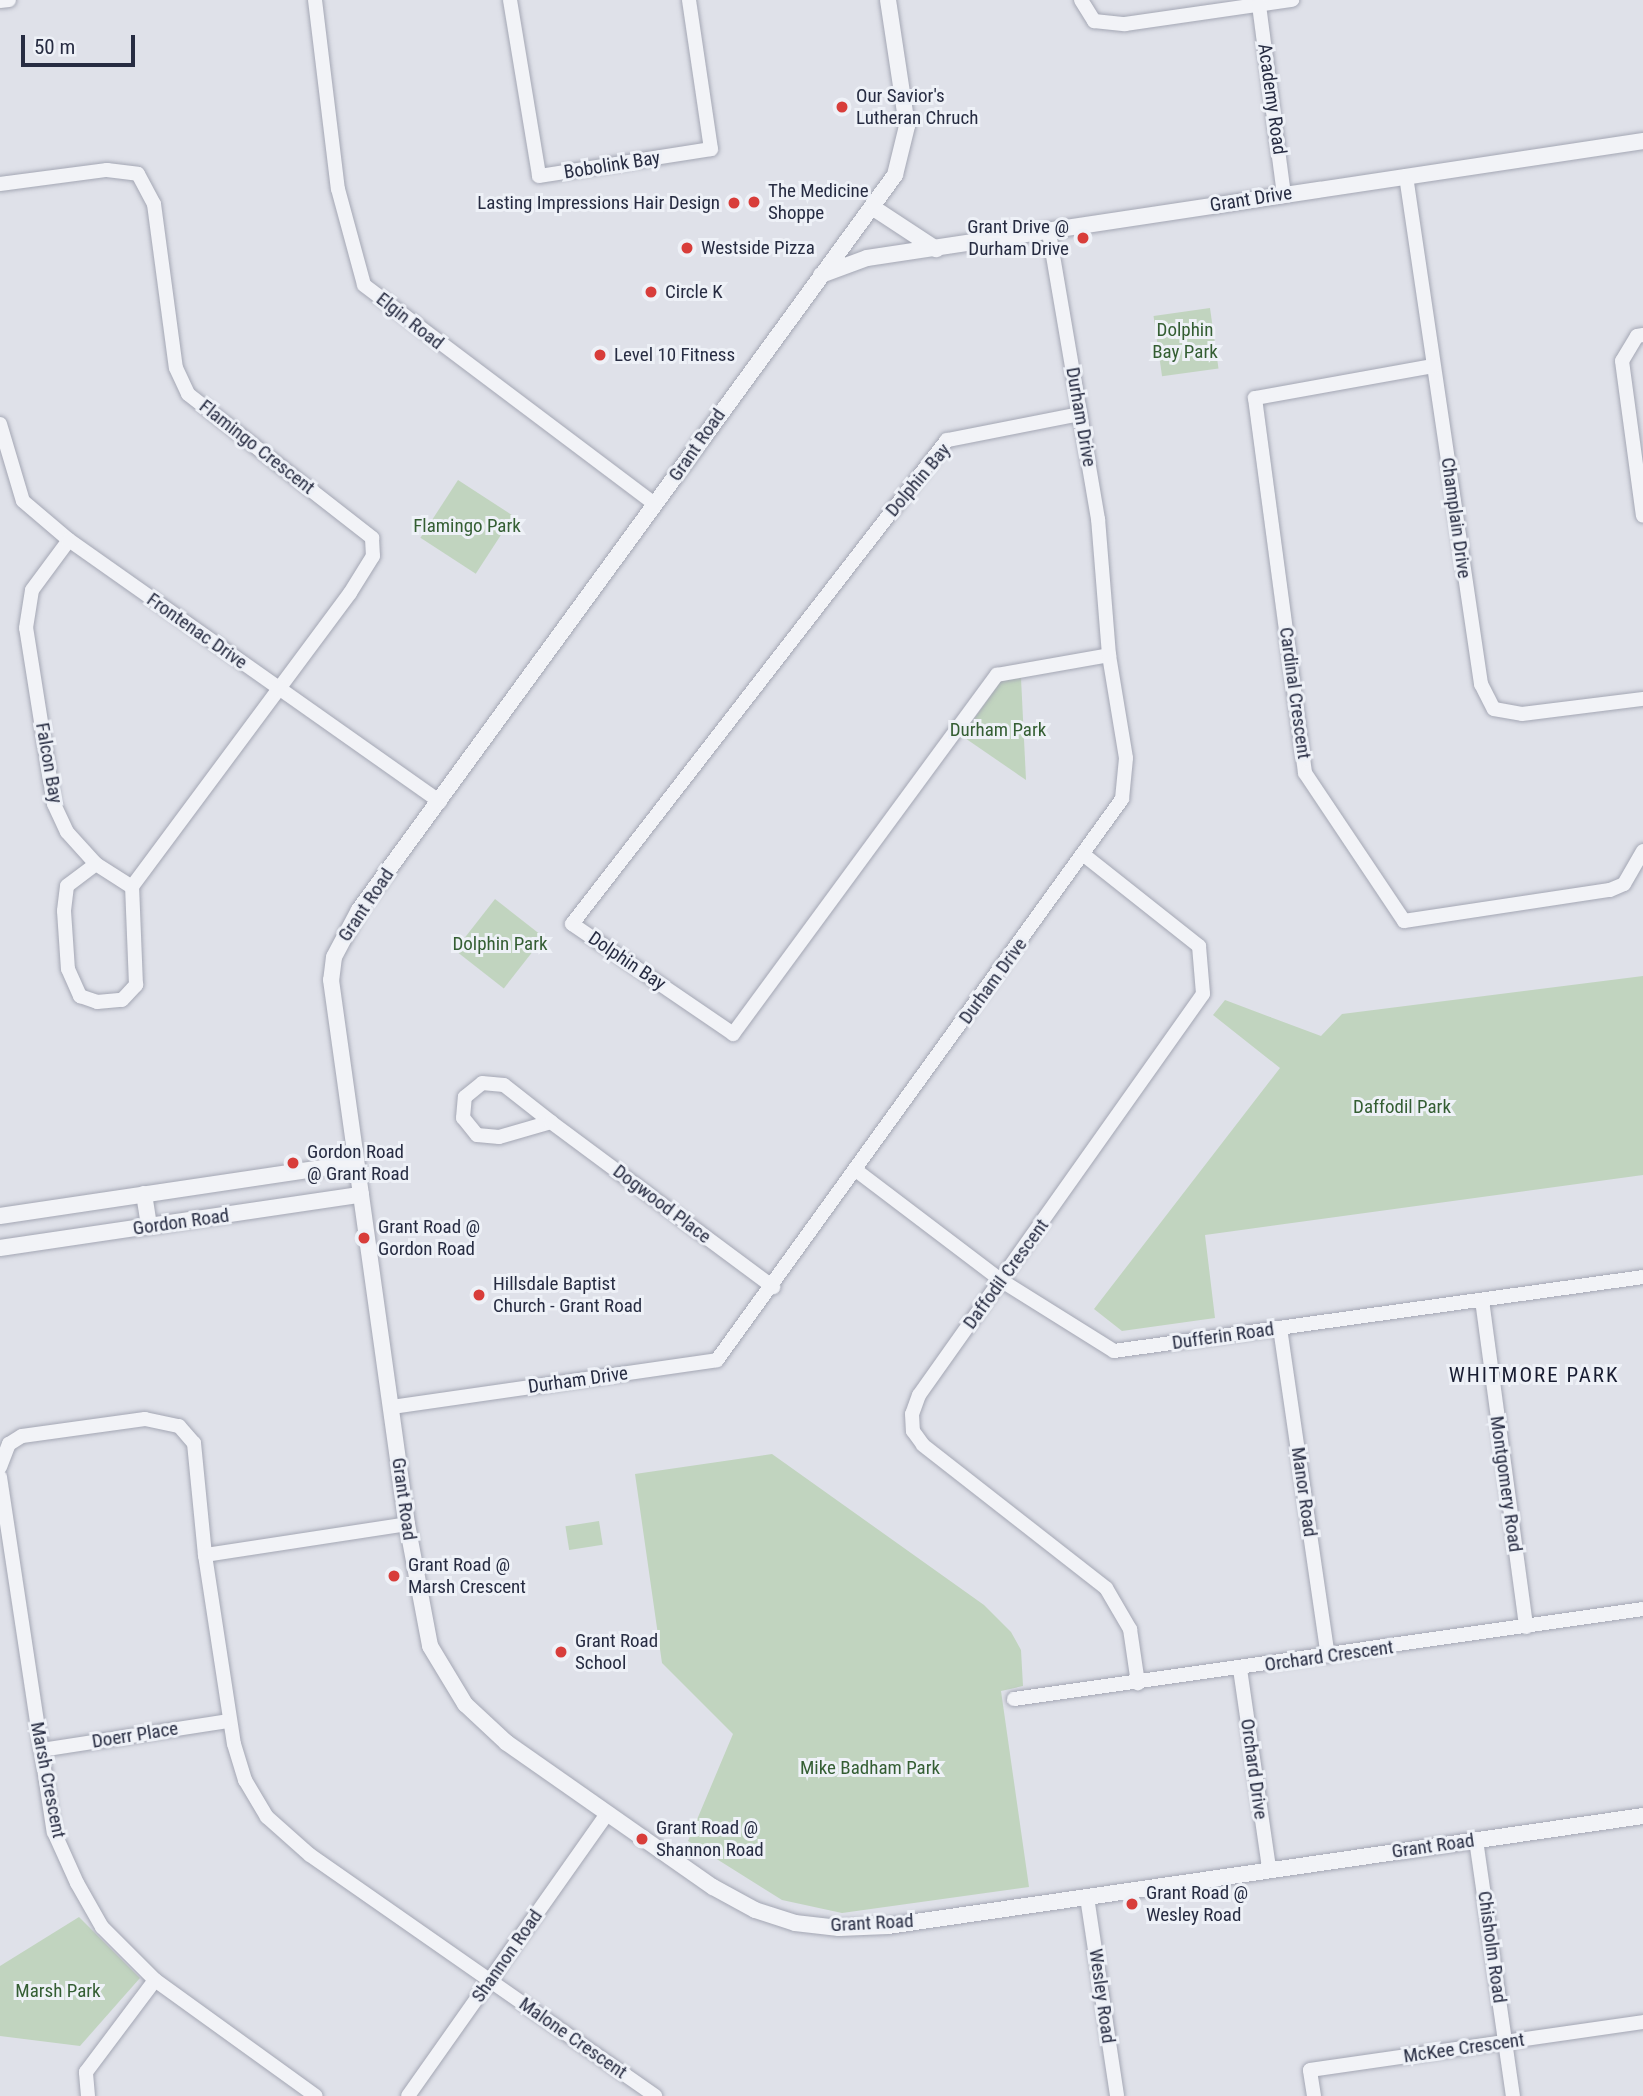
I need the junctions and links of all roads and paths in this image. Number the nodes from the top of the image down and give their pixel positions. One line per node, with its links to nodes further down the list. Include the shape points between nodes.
1 (9, 0): 8 (street)
2 (315, 0): 23 (street, Elgin Road, via 338,188 364,285)
3 (510, 0): 4 (street, Bobolink Bay, via 539,176 711,149)
4 (689, 0)
5 (888, 0): 14 (street, Grant Road, via 907,126 894,175)
6 (1081, 0): 9 (street, via 1094,21 1125,24)
7 (1293, 0): 9 (street)
8 (0, 1)
9 (1259, 5): 13 (street, Academy Road)
10 (1643, 141): 11 (street, Grant Drive)
11 (1406, 176): 13 (street, Grant Drive); 19 (street, Champlain Drive)
12 (0, 184): 27 (street, Flamingo Crescent, via 107,170 138,174 154,204 176,368 188,394 372,538 373,556)
13 (1284, 194): 15 (street, Grant Drive)
14 (872, 207): 16 (street); 17 (street, Grant Road)
15 (1049, 231): 16 (street, Grant Drive); 20 (street, Durham Drive)
16 (936, 249): 17 (street, Grant Drive, via 867,258)
17 (820, 275): 23 (street, Grant Road)
18 (1643, 335): 24 (street, via 1637,336 1622,361)
19 (1433, 366): 28 (street, Champlain Drive, via 1481,684 1494,709 1522,714); 30 (street, Cardinal Crescent, via 1255,398 1305,773 1404,921 1610,890 1624,884)
20 (1080, 414): 26 (street, Durham Drive, via 1098,519); 26 (street, Dolphin Bay, via 947,440 572,924 733,1034 997,675)
21 (0, 424): 22 (street, Frontenac Drive)
22 (2, 446): 25 (street, Frontenac Drive, via 23,501)
23 (656, 504): 29 (street, Grant Road)
24 (1643, 516)
25 (69, 540): 27 (street, Frontenac Drive); 32 (street, Falcon Bay, via 32,590 26,628 54,804 67,832)
26 (1109, 655): 31 (street, Durham Drive, via 1126,758 1122,799)
27 (279, 689): 29 (street, Frontenac Drive); 33 (street)
28 (1643, 699)
29 (440, 802): 35 (street, Grant Road, via 359,910 334,957 331,980)
30 (1643, 851)
31 (1084, 855): 36 (street, Durham Drive); 43 (street, Daffodil Crescent, via 1199,946 1203,994)
32 (96, 863): 33 (street, Falcon Bay); 33 (street, via 67,886 68,969 80,996 97,1002 122,1000 136,985)
33 (132, 887)
34 (551, 1122): 34 (street, Dogwood Place, via 504,1085 482,1083 465,1097 463,1118 477,1135 499,1137); 44 (street, Dogwood Place)
35 (356, 1163): 37 (street, Gordon Road); 38 (street, Grant Road)
36 (857, 1171): 43 (street, Dufferin Road); 44 (street, Durham Drive)
37 (144, 1194): 39 (street, Gordon Road); 40 (street)
38 (361, 1195): 40 (street, Gordon Road); 47 (street, Grant Road)
39 (0, 1216)
40 (149, 1226): 41 (street, Gordon Road)
41 (0, 1248)
42 (1643, 1278): 45 (street, Dufferin Road)
43 (1002, 1281): 46 (street, Dufferin Road, via 1115,1351); 56 (street, Daffodil Crescent, via 919,1395 912,1414 913,1431 923,1445 1106,1588 1130,1629)
44 (773, 1287): 47 (street, Durham Drive, via 717,1360)
45 (1482, 1300): 46 (street, Dufferin Road); 53 (street, Montgomery Road)
46 (1280, 1328): 54 (street, Manor Road)
47 (391, 1408): 50 (street, Grant Road)
48 (0, 1467): 51 (street, via 9,1444 22,1437 145,1419 179,1426 194,1443)
49 (0, 1477): 59 (street, Marsh Crescent)
50 (407, 1524): 51 (street); 60 (street, Grant Road, via 419,1607 445,1675 465,1704 507,1743)
51 (205, 1555): 58 (street)
52 (1643, 1609): 53 (street, Orchard Crescent)
53 (1526, 1627): 54 (street, Orchard Crescent)
54 (1328, 1656): 55 (street, Orchard Crescent)
55 (1240, 1669): 56 (street, Orchard Crescent); 63 (street, Orchard Drive)
56 (1138, 1683): 57 (street, Orchard Crescent)
57 (1014, 1699)
58 (229, 1721): 59 (street, Doerr Place); 66 (street, via 245,1780 267,1817 310,1854)
59 (41, 1750): 65 (street, Marsh Crescent, via 54,1832 77,1883 103,1927)
60 (606, 1815): 64 (street, Grant Road, via 713,1887 755,1910 795,1923 839,1928 888,1926); 66 (street, Shannon Road)
61 (1643, 1816): 62 (street, Grant Road)
62 (1476, 1840): 63 (street, Grant Road); 68 (street, Chisholm Road)
63 (1269, 1869): 64 (street, Grant Road)
64 (1087, 1897): 73 (street, Wesley Road)
65 (155, 1980): 70 (street, via 86,2072); 71 (street, Marsh Crescent)
66 (491, 1980): 69 (street, Malone Crescent); 72 (street, Shannon Road)
67 (1643, 2022): 68 (street, McKee Crescent)
68 (1506, 2042): 74 (street, McKee Crescent, via 1310,2070); 75 (street, Chisholm Road)
69 (651, 2095)
70 (88, 2096)
71 (316, 2096)
72 (408, 2096)
73 (1117, 2096)
74 (1314, 2096)
75 (1513, 2096)

